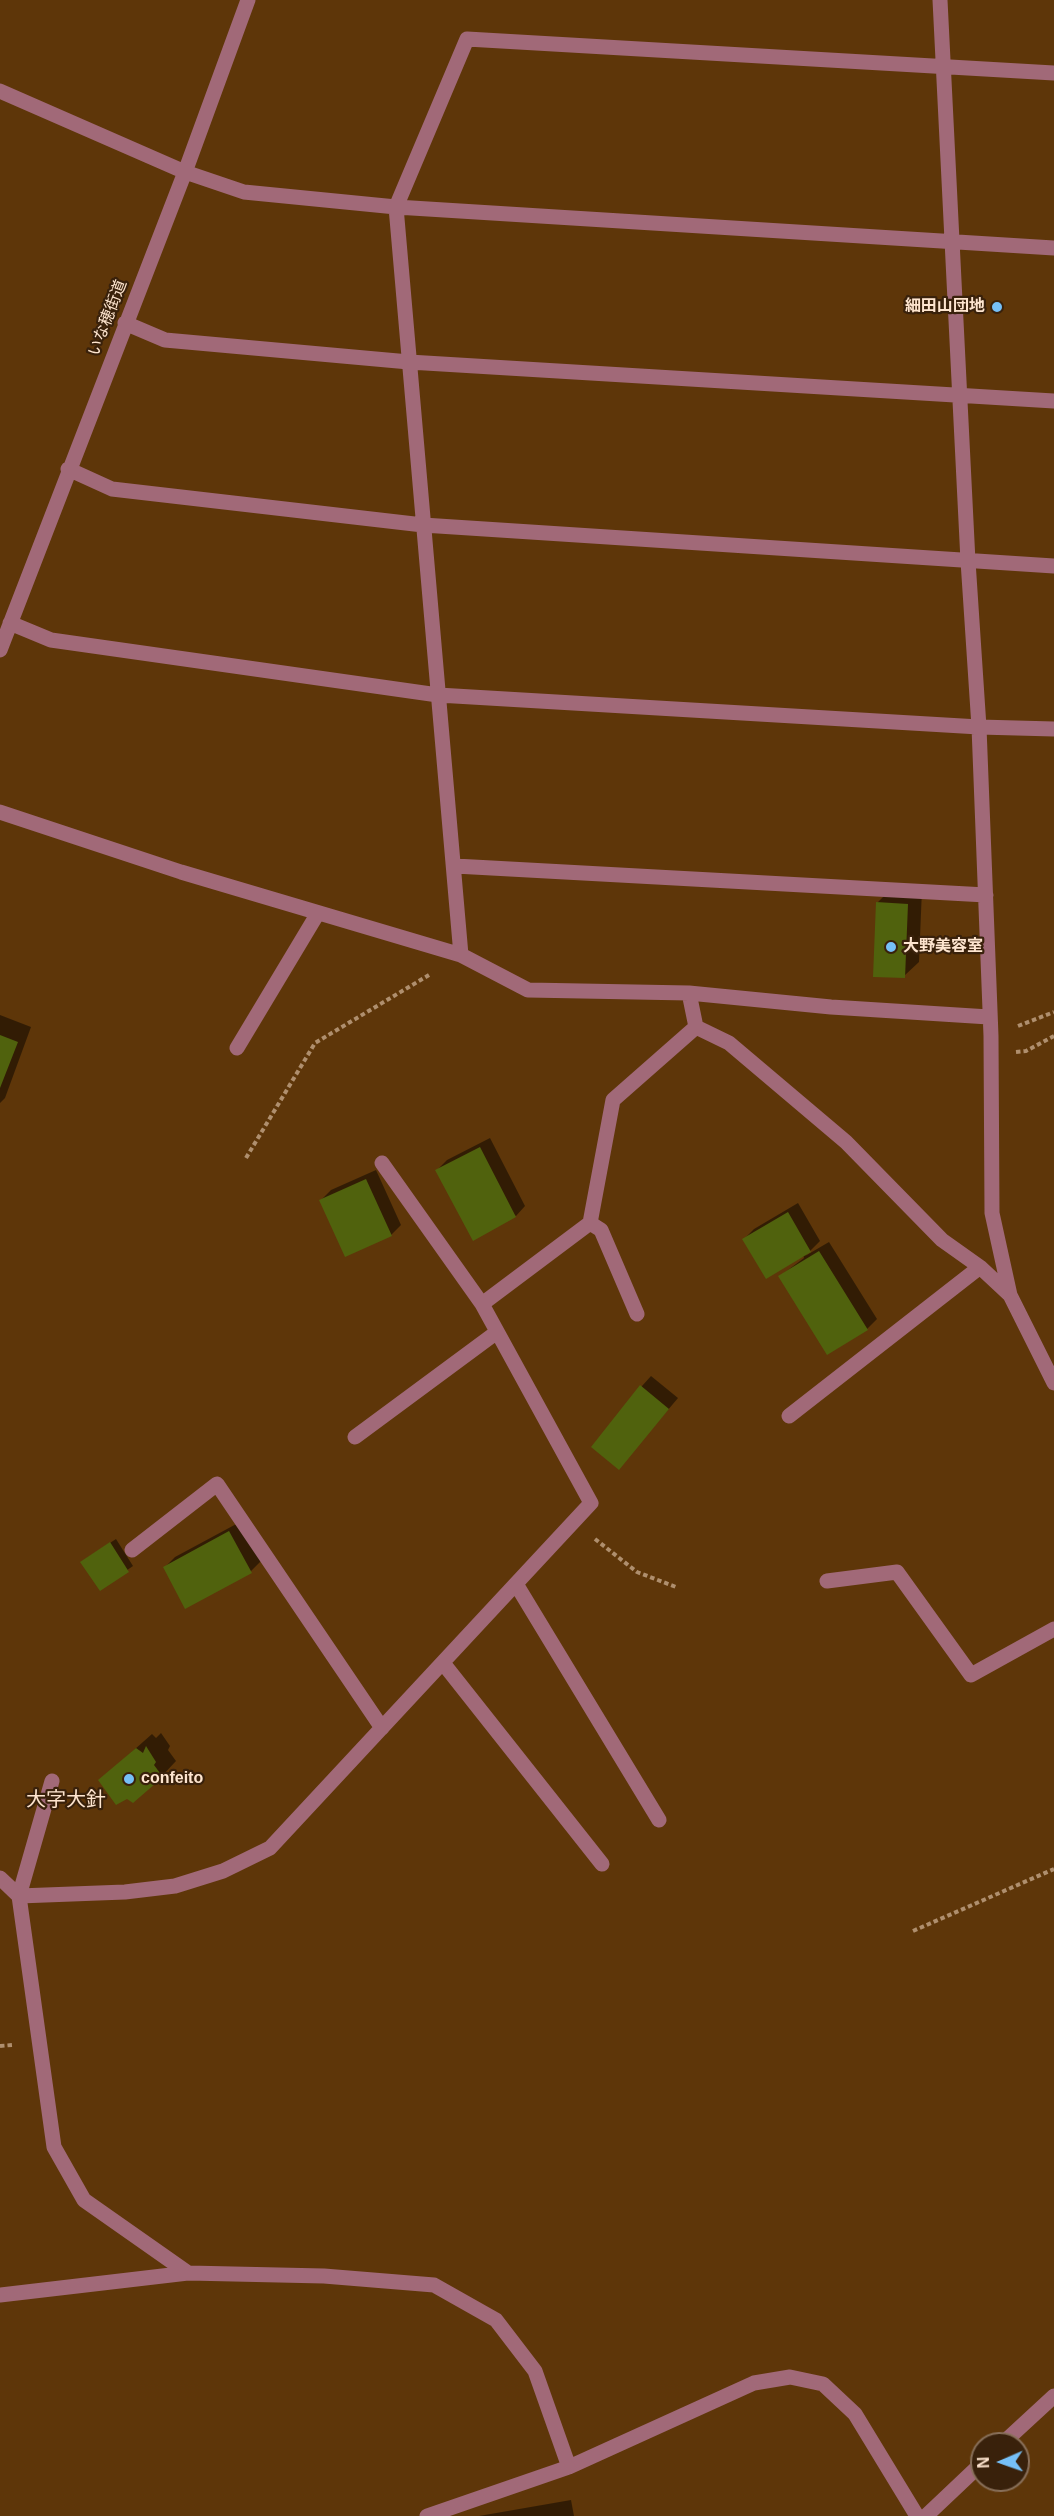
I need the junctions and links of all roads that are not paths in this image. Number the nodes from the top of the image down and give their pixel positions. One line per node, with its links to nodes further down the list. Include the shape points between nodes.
1 (248, 0): 6 (street, いな穂街道)
2 (940, 0): 3 (street)
3 (944, 66): 4 (street); 7 (street, via 467,39); 8 (street)
4 (1054, 73)
5 (0, 90): 6 (street)
6 (185, 172): 7 (street, via 244,192); 10 (street, いな穂街道)
7 (396, 207): 8 (street); 11 (street)
8 (953, 242): 9 (street); 12 (street)
9 (1054, 248)
10 (125, 322): 11 (street, via 165,340); 14 (street, いな穂街道)
11 (409, 362): 12 (street); 15 (street)
12 (961, 395): 13 (street); 16 (street)
13 (1054, 401)
14 (68, 469): 15 (street, via 112,489); 18 (street, いな穂街道)
15 (423, 525): 16 (street); 20 (street)
16 (968, 561): 17 (street); 21 (street)
17 (1054, 566)
18 (10, 623): 19 (street, いな穂街道); 20 (street, via 51,640)
19 (0, 650)
20 (438, 695): 21 (street); 24 (street)
21 (979, 727): 22 (street); 25 (street)
22 (1054, 729)
23 (0, 812): 26 (street)
24 (455, 866): 25 (street); 27 (street)
25 (986, 895): 29 (street)
26 (318, 913): 27 (street); 31 (street)
27 (461, 956): 28 (street, via 528,990)
28 (689, 993): 29 (street); 30 (street)
29 (989, 1017): 35 (street, via 992,1213)
30 (696, 1027): 33 (street, via 613,1100); 34 (street, via 729,1043 837,1134 942,1240)
31 (237, 1048)
32 (382, 1163): 36 (street)
33 (590, 1223): 36 (street); 37 (street, via 600,1230)
34 (980, 1267): 35 (street); 40 (street)
35 (1010, 1295): 39 (street)
36 (482, 1304): 38 (street)
37 (637, 1314)
38 (497, 1332): 41 (street); 44 (street, via 591,1503)
39 (1054, 1383)
40 (789, 1416)
41 (355, 1437)
42 (132, 1550): 47 (street, via 217,1484)
43 (826, 1581): 45 (street, via 897,1572 971,1675)
44 (516, 1584): 46 (street); 49 (street)
45 (1054, 1629)
46 (443, 1663): 47 (street); 50 (street)
47 (382, 1728): 52 (street, via 270,1848 223,1871 175,1886)
48 (52, 1781): 52 (street)
49 (659, 1820)
50 (602, 1864)
51 (0, 1878): 52 (street)
52 (19, 1896): 53 (street, via 54,2147 84,2200)
53 (188, 2273): 54 (street); 57 (street, via 434,2285 496,2320 535,2371)
54 (0, 2295)
55 (1054, 2396): 56 (street)
56 (1015, 2432)
57 (569, 2467): 59 (street); 60 (street, via 754,2383 790,2377 823,2384 855,2414)
58 (970, 2474): 61 (street)
59 (427, 2516)
60 (917, 2516)
61 (926, 2516)

